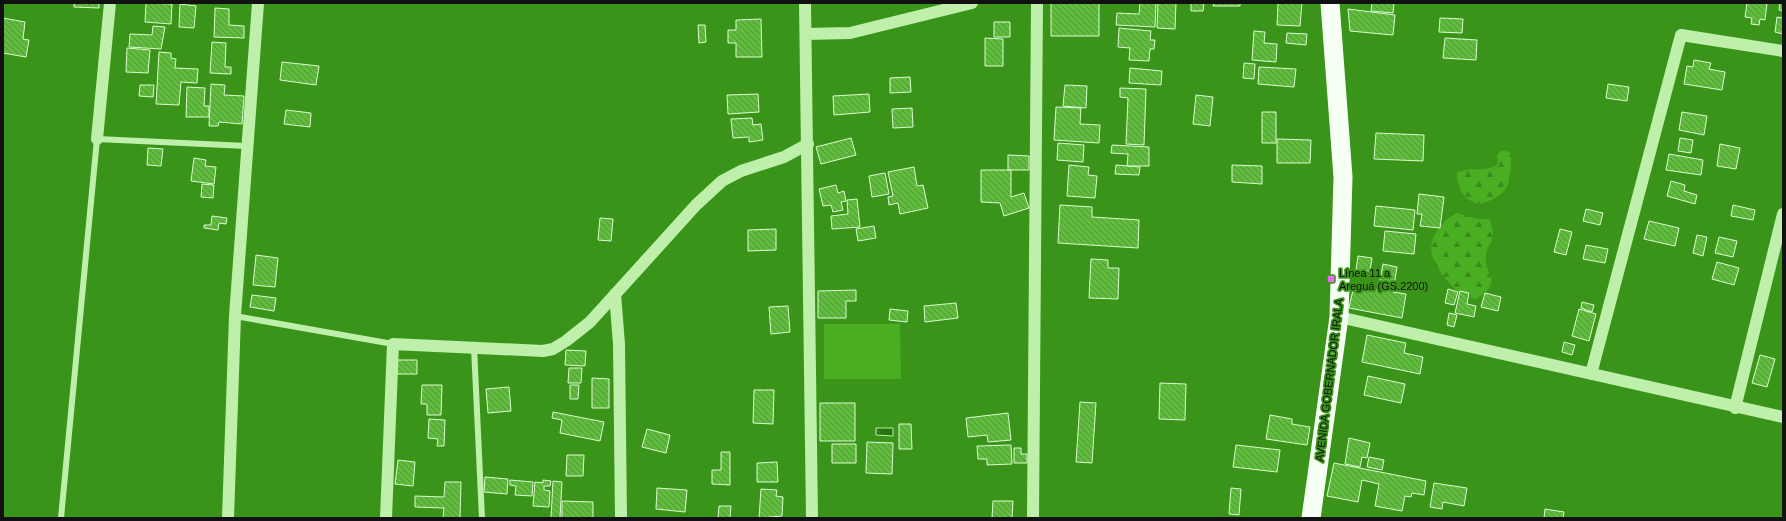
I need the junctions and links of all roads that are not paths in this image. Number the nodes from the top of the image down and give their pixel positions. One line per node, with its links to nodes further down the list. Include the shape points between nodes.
1 (110, 3): 9 (street)
2 (258, 3): 11 (street)
3 (805, 3): 7 (street)
4 (972, 3): 7 (street, via 850,33)
5 (1037, 3): 27 (street)
6 (1330, 3): 15 (main road, AVENIDA GOBERNADOR IRALA, via 1343,177)
7 (806, 34): 10 (street)
8 (1783, 50): 18 (street, via 1681,35)
9 (97, 139): 11 (lane); 21 (lane)
10 (808, 144): 13 (street, via 784,157 741,170 722,181 696,205); 26 (street)
11 (247, 146): 14 (street)
12 (1783, 214): 19 (street)
13 (615, 294): 17 (street, via 590,322 553,349 543,351); 25 (street, via 619,344)
14 (235, 316): 16 (lane); 22 (street)
15 (1339, 317): 18 (street); 28 (main road, AVENIDA GOBERNADOR IRALA)
16 (393, 344): 17 (street); 23 (street)
17 (474, 347): 24 (lane)
18 (1591, 374): 19 (street)
19 (1735, 408): 20 (street)
20 (1783, 417)
21 (61, 518)
22 (228, 518)
23 (386, 518)
24 (482, 518)
25 (621, 518)
26 (812, 518)
27 (1033, 518)
28 (1311, 518)

